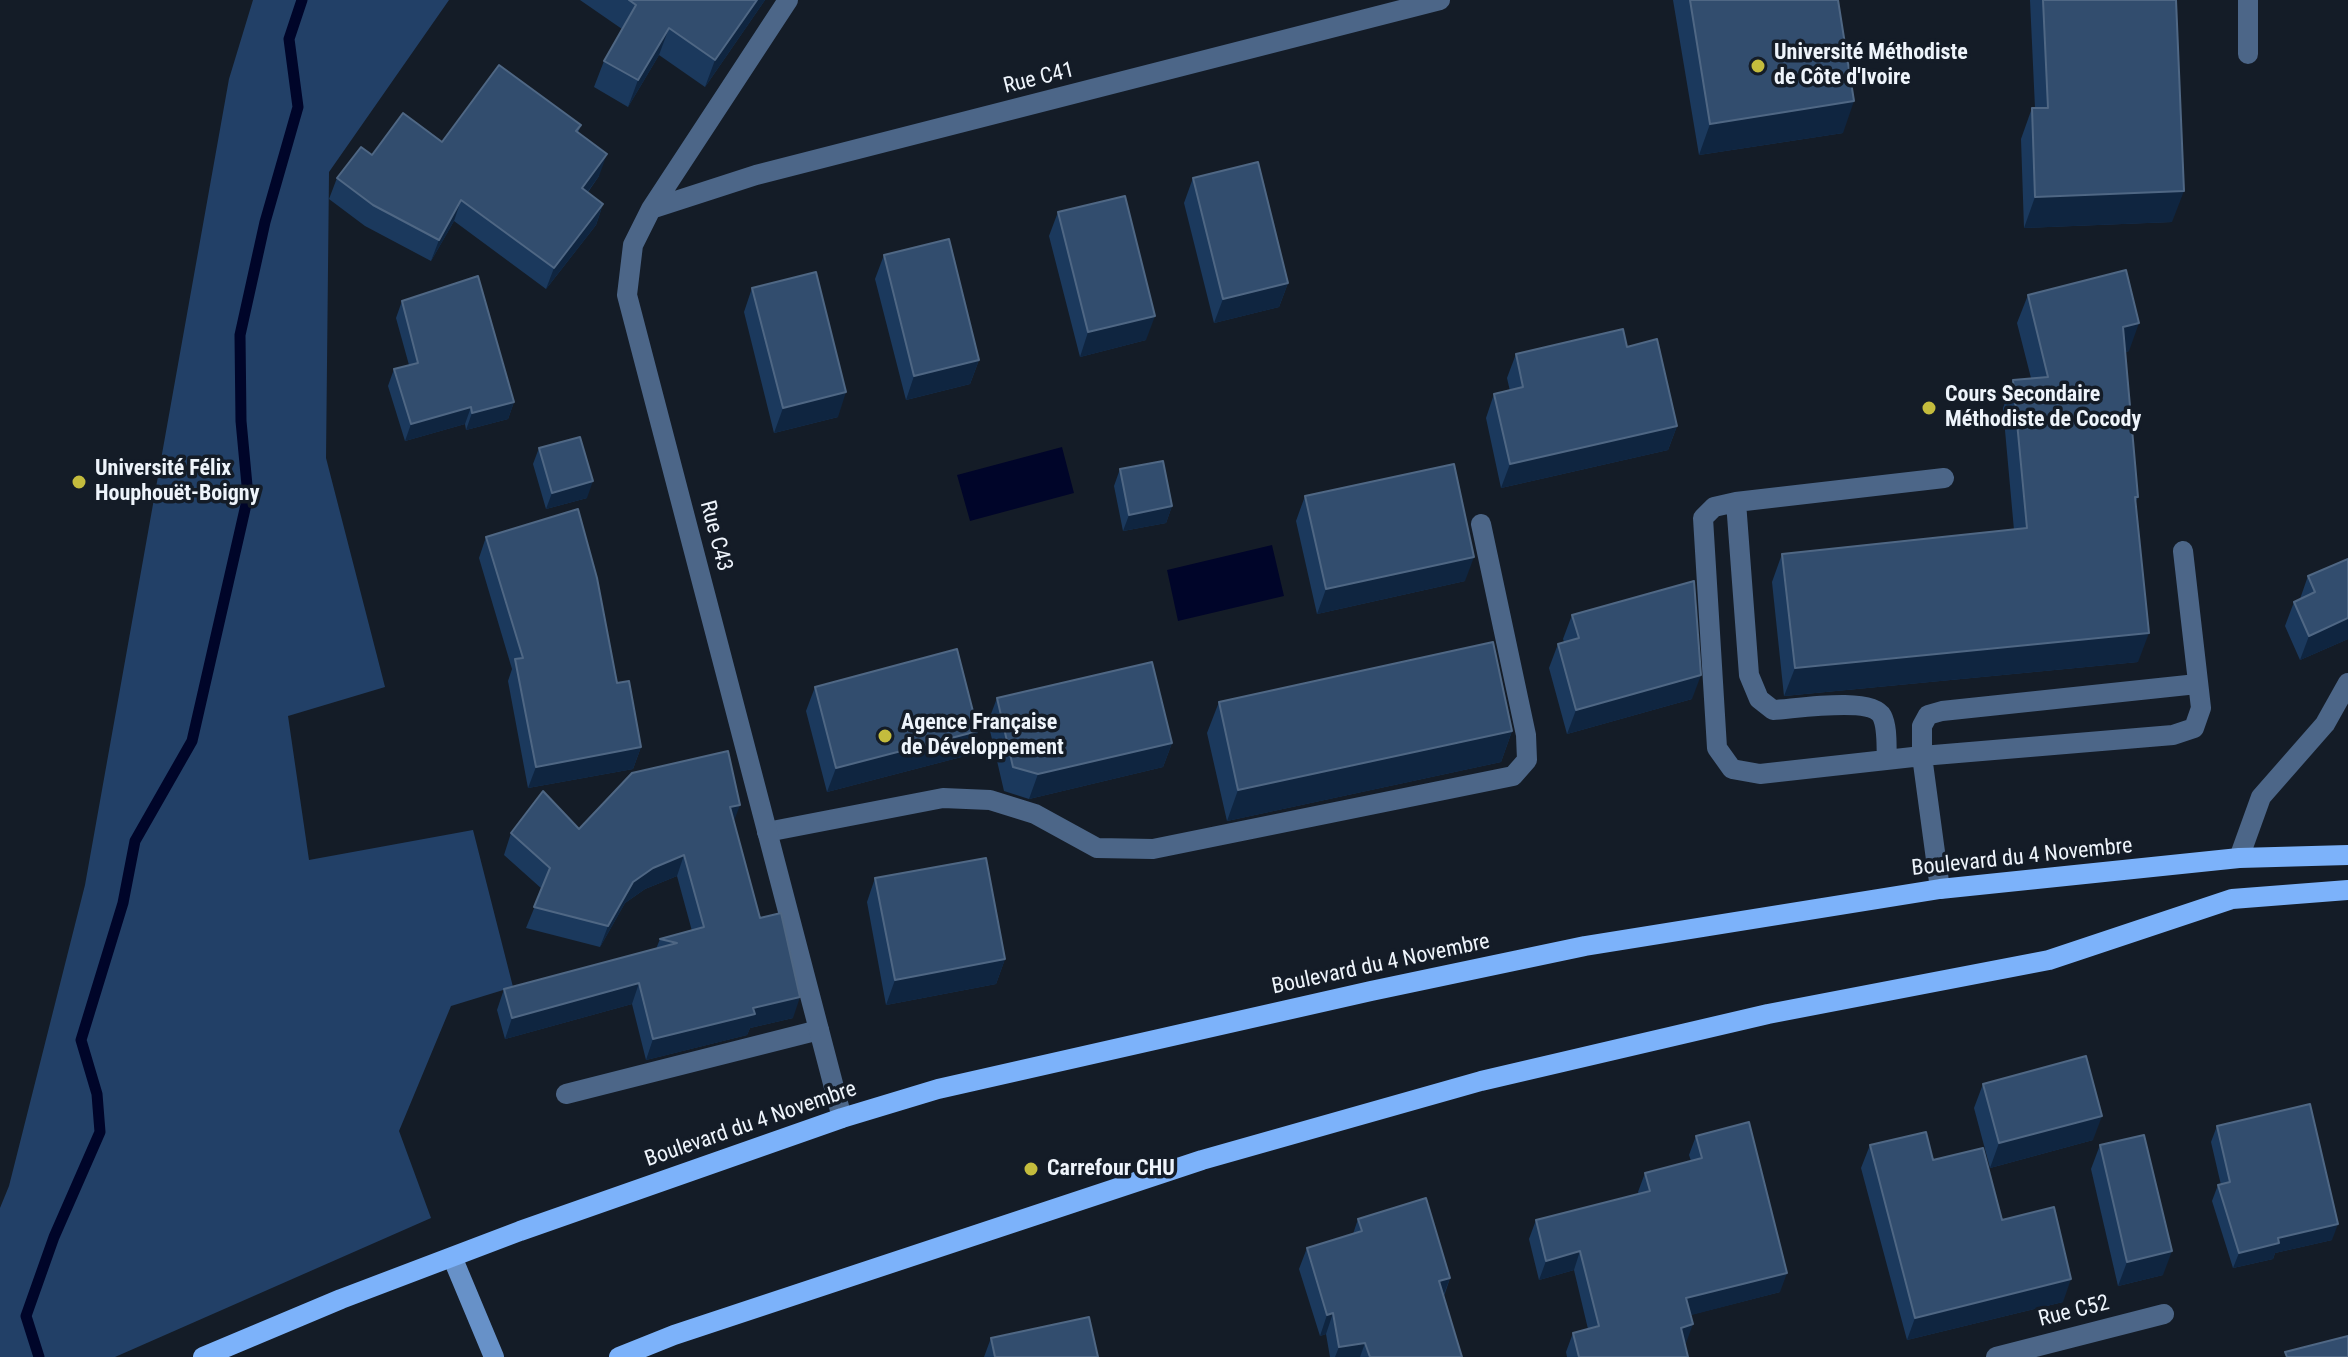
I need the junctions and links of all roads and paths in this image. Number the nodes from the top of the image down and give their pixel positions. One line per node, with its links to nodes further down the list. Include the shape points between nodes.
1 (788, 0): 5 (street, Rue C43)
2 (1440, 0): 5 (street, Rue C41, via 756,175)
3 (2248, 0): 4 (street)
4 (2248, 54)
5 (651, 209): 16 (street, Rue C43, via 633,245 627,295)
6 (1944, 478): 7 (street)
7 (1736, 502): 15 (street, via 1749,675 1759,699 1773,710 1865,704 1884,720); 15 (street, via 1714,507 1703,518 1717,748 1723,760 1732,769 1760,774)
8 (1481, 524): 16 (street, via 1526,735 1527,760 1513,776 1153,849 1097,848 1035,814 990,800 943,798)
9 (2183, 551): 11 (street)
10 (2348, 683): 13 (street)
11 (2197, 684): 14 (street, via 1942,711 1928,715 1922,726); 14 (street, via 2201,708 2194,728 2173,735)
12 (2348, 719): 13 (street)
13 (2325, 724): 18 (street, via 2261,797)
14 (1922, 756): 15 (street); 19 (street)
15 (1887, 760)
16 (767, 832): 21 (street, Rue C43)
17 (2348, 855): 18 (main road, Boulevard du 4 Novembre)
18 (2239, 858): 19 (main road, Boulevard du 4 Novembre)
19 (1940, 889): 23 (main road, Boulevard du 4 Novembre, via 1585,946 1402,984 938,1089)
20 (2348, 890): 28 (main road, via 2232,899 2049,960 1768,1014 1481,1081 1202,1160)
21 (819, 1030): 22 (street); 23 (street, Rue C43)
22 (566, 1094)
23 (842, 1118): 24 (main road, Boulevard du 4 Novembre)
24 (453, 1259): 26 (main road, Boulevard du 4 Novembre); 27 (main road)
25 (2164, 1314): 29 (street, Rue C52)
26 (203, 1357)
27 (494, 1357)
28 (619, 1357)
29 (1996, 1357)

